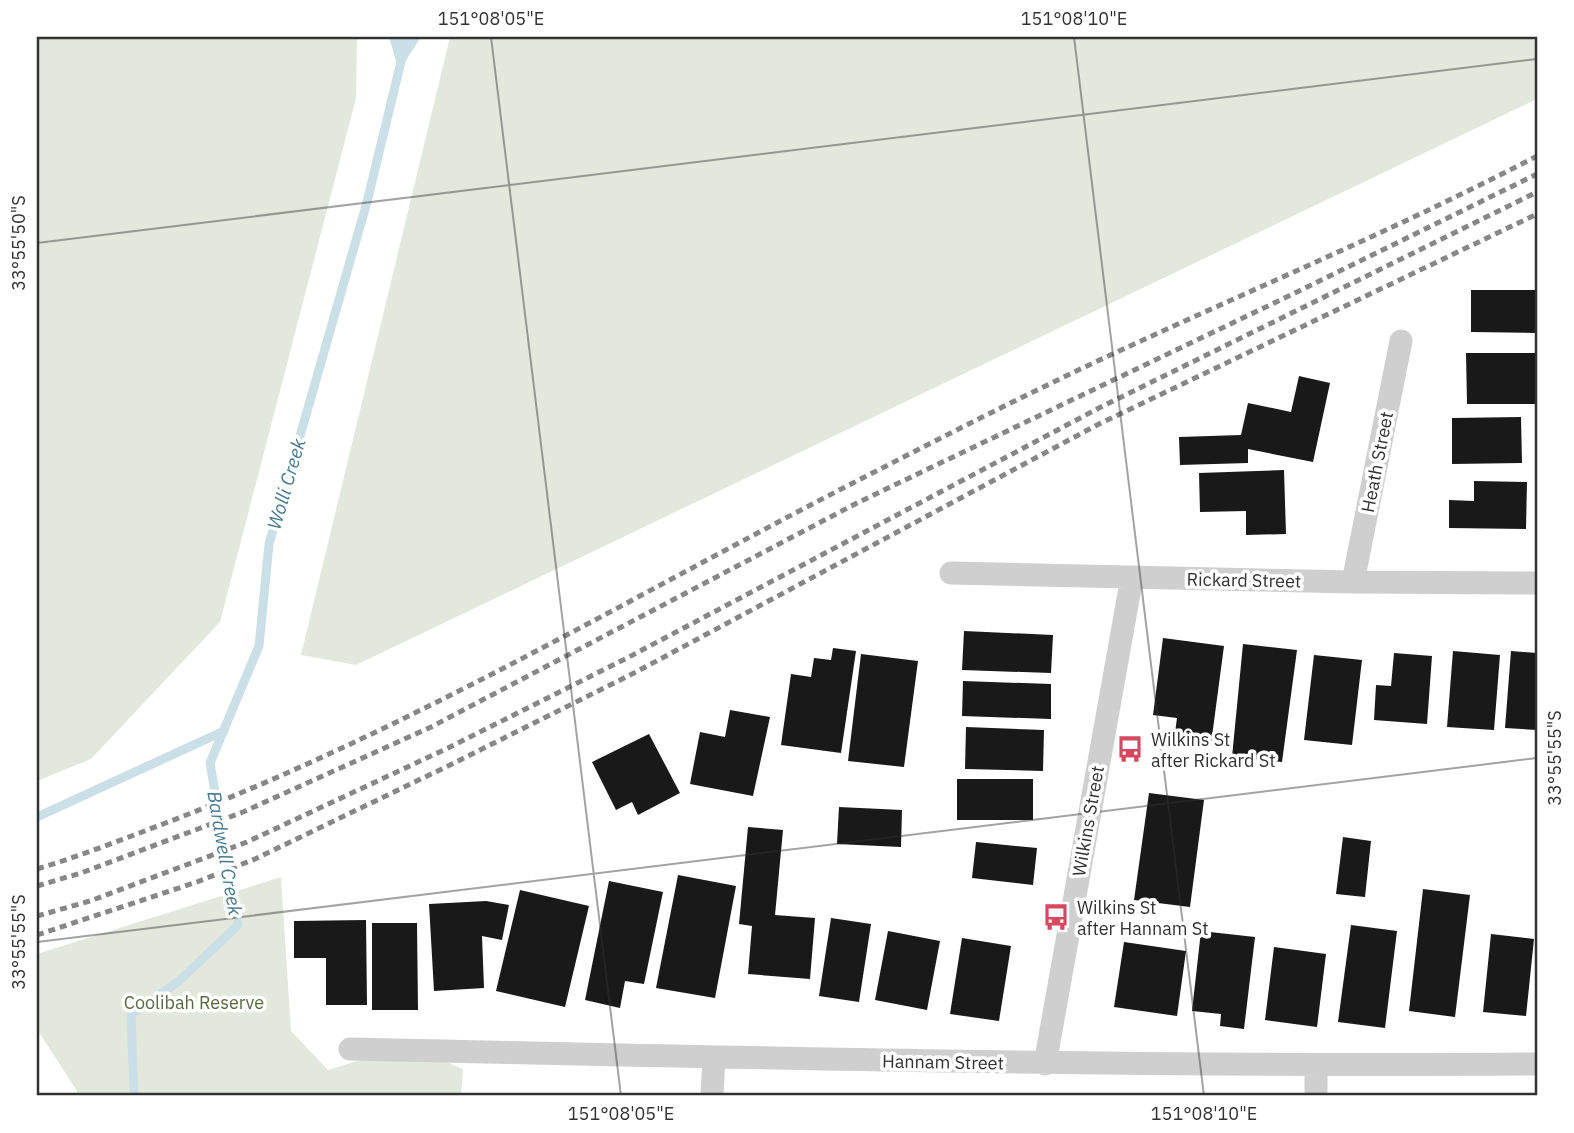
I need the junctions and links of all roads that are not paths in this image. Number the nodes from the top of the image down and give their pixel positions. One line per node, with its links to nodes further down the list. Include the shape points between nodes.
1 (1401, 341): 4 (street, Heath Street)
2 (951, 573): 3 (street, Rickard Street)
3 (1132, 577): 4 (street, Rickard Street); 8 (street, Wilkins Street)
4 (1353, 582): 5 (street, Rickard Street)
5 (1537, 583)
6 (350, 1049): 7 (street, Hannam Street)
7 (714, 1057): 8 (street, Hannam Street); 11 (street)
8 (1045, 1064): 10 (street, Hannam Street)
9 (1537, 1064): 10 (street, Hannam Street)
10 (1316, 1066): 12 (street)
11 (712, 1096)
12 (1316, 1096)

